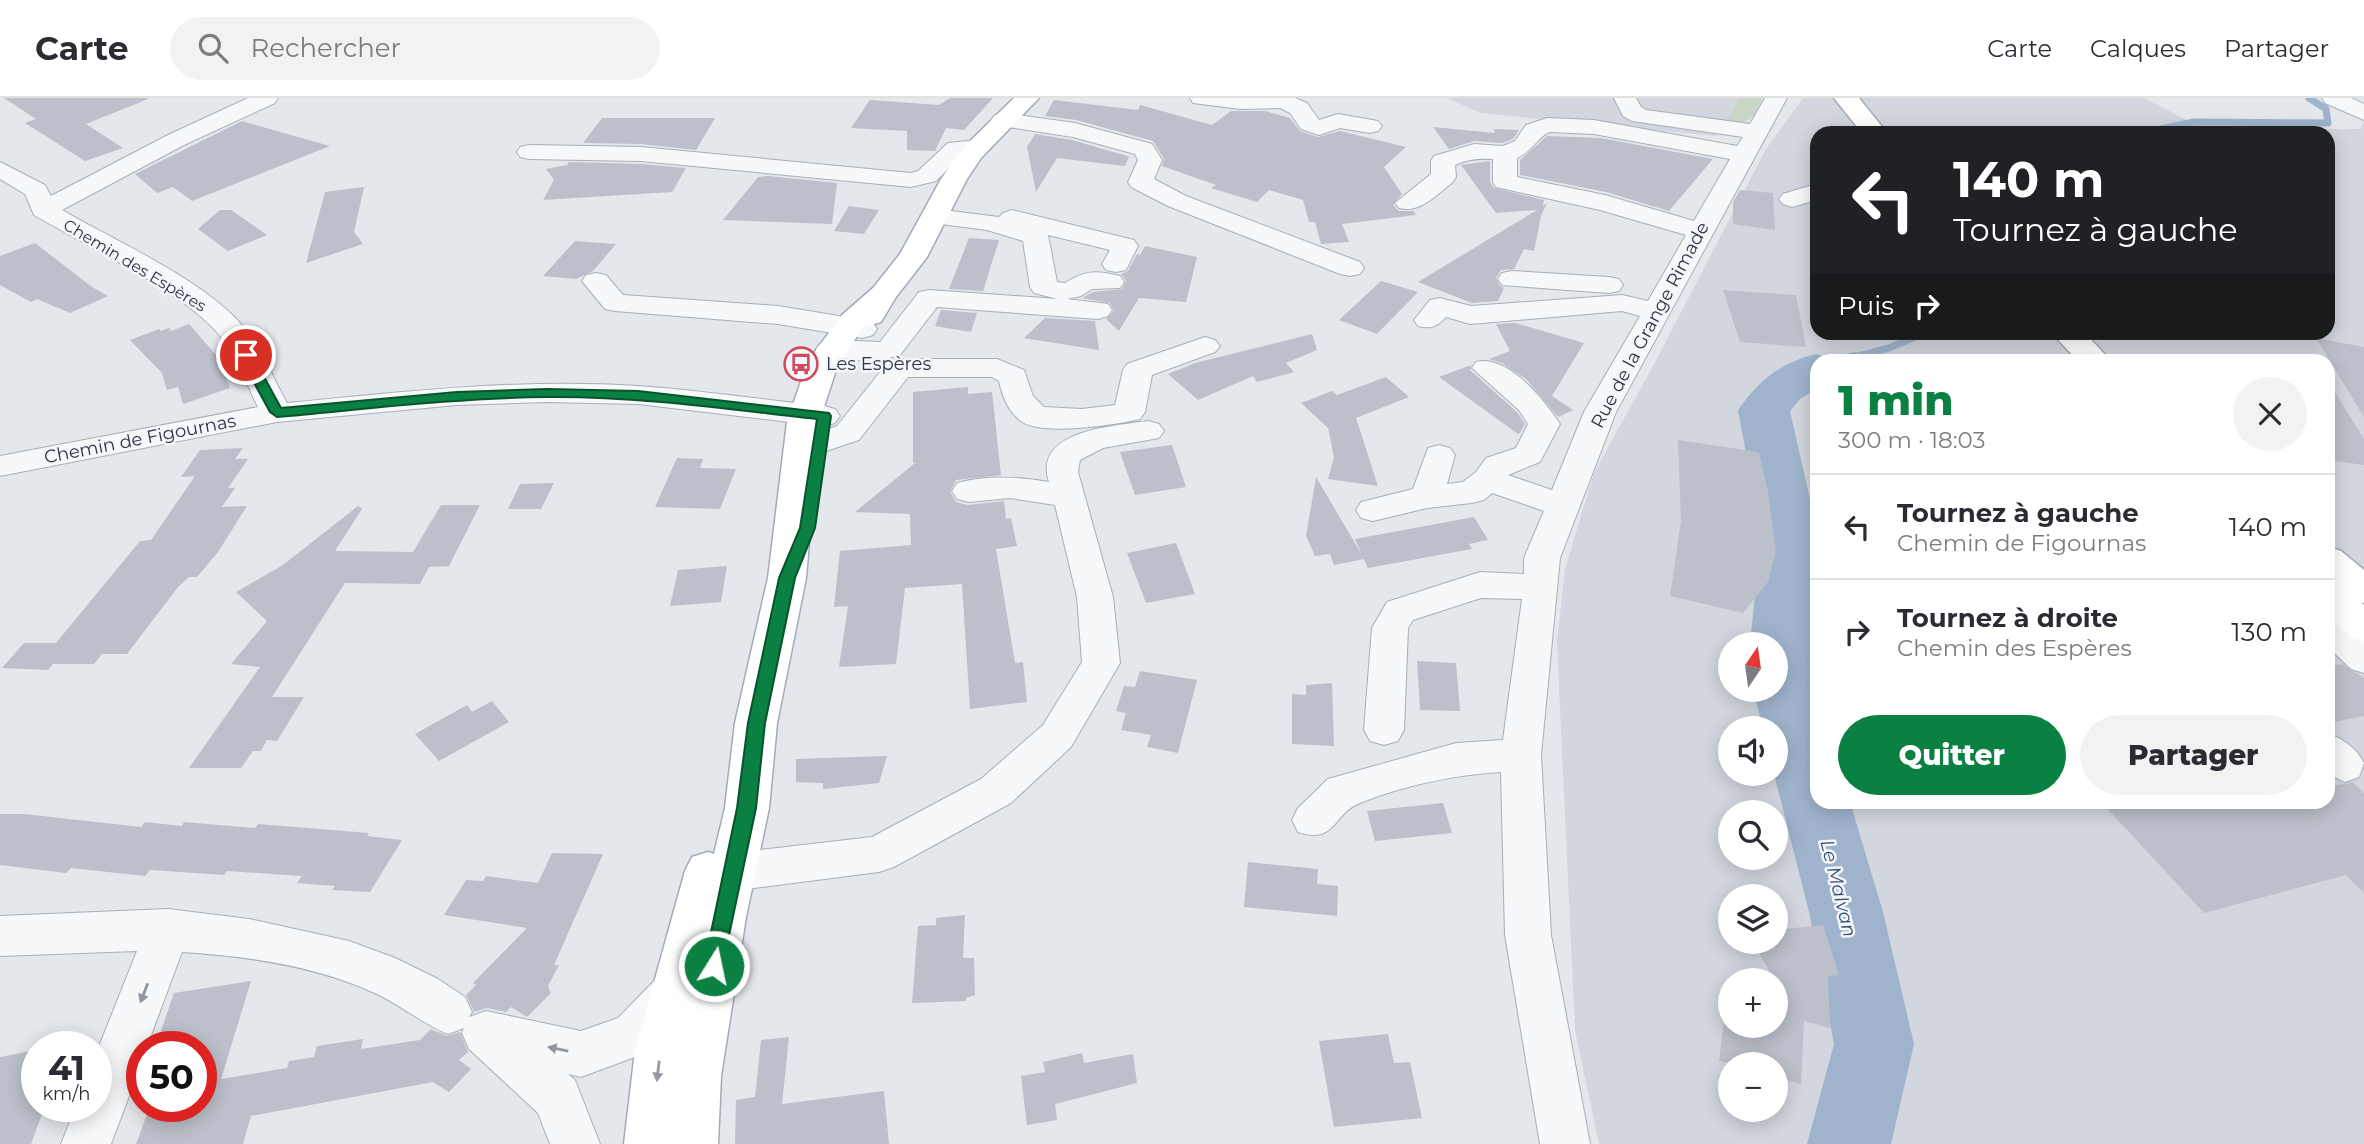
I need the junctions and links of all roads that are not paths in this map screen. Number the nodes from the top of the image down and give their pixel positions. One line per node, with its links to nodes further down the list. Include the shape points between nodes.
1 (267, 98): 19 (street)
2 (1027, 98): 10 (main road)
3 (1201, 98): 11 (street, via 1283,101 1319,128 1338,121)
4 (1625, 98): 12 (street, via 1631,111 1640,116 1714,124)
5 (1776, 98): 12 (street, Rue de la Grange Rimade)
6 (1828, 98): 8 (main road)
7 (2333, 98): 9 (street)
8 (1863, 112)
9 (2364, 113)
10 (1003, 120): 13 (main road); 22 (street, via 1075,130 1144,149 1150,160 1140,182 1177,201)
11 (1370, 126)
12 (1749, 144): 15 (street, via 1547,125); 20 (street, Rue de la Grange Rimade)
13 (978, 146): 14 (street, via 956,148 927,176 911,180 641,154); 18 (main road)
14 (529, 152)
15 (1506, 154): 17 (street, via 1468,150 1443,161 1444,177); 20 (street, via 1505,182 1605,203)
16 (0, 169): 19 (street, Chemin des Espères, via 36,190)
17 (1408, 203)
18 (939, 209): 18 (street, via 1036,237 1044,287 1066,293 1085,280 1113,273 1125,246); 30 (main road, via 913,257)
19 (43, 210): 35 (street, Chemin des Espères, via 212,311 236,336)
20 (1700, 231): 27 (street, Rue de la Grange Rimade)
21 (1616, 258): 25 (street)
22 (1350, 268)
23 (1512, 279): 25 (street)
24 (596, 281): 30 (street, via 615,303 778,315)
25 (1609, 285): 27 (street)
26 (1098, 310): 30 (lane, via 929,298 890,349 872,353)
27 (1657, 311): 28 (street, via 1622,303 1469,315 1440,306); 29 (street); 44 (street, Rue de la Grange Rimade, via 1600,412)
28 (1428, 320)
29 (1537, 322)
30 (848, 338): 36 (main road, via 818,372)
31 (2074, 340): 33 (main road)
32 (1205, 346): 36 (lane, via 1138,370 1129,412 1082,419 1035,416 1018,398 1013,376 997,368 899,368 848,433)
33 (2088, 354)
34 (1487, 368): 40 (lane, via 1531,404 1544,424 1529,455 1498,465)
35 (277, 412): 36 (street, Chemin de Figournas, via 457,396 638,395); 39 (street, Chemin de Figournas)
36 (813, 429): 54 (main road, via 807,528 787,578 756,723 725,808)
37 (1148, 430): 42 (street, via 1094,439 1064,456 1062,472)
38 (1439, 455): 43 (street)
39 (0, 466)
40 (1488, 480): 43 (street, via 1472,492); 44 (street)
41 (969, 491): 42 (street, via 1010,487)
42 (1070, 496): 54 (street, via 1095,597 1101,663 1057,736 996,791 879,853)
43 (1427, 497): 45 (street)
44 (1563, 506): 47 (street, Rue de la Grange Rimade, via 1542,558)
45 (1373, 510)
46 (2335, 566): 48 (main road)
47 (1541, 587): 51 (street, via 1480,585 1400,611 1390,628); 52 (street, Rue de la Grange Rimade)
48 (2364, 590)
49 (2335, 609): 50 (main road)
50 (2349, 639)
51 (1384, 730)
52 (1521, 755): 53 (street, via 1456,759 1343,791); 63 (street, Rue de la Grange Rimade, via 1528,935)
53 (1313, 820)
54 (720, 874): 57 (main road); 62 (main road)
55 (168, 929): 56 (street); 58 (street, via 240,936 340,959 380,972); 59 (street, one-way to 59)
56 (0, 936)
57 (676, 990): 60 (street, one-way to 60, via 634,1035 581,1054 486,1033 557,1097); 61 (main road, one-way to 61, via 660,1051)
58 (448, 1012)
59 (86, 1144)
60 (575, 1144)
61 (651, 1144)
62 (691, 1144)
63 (1565, 1144)

